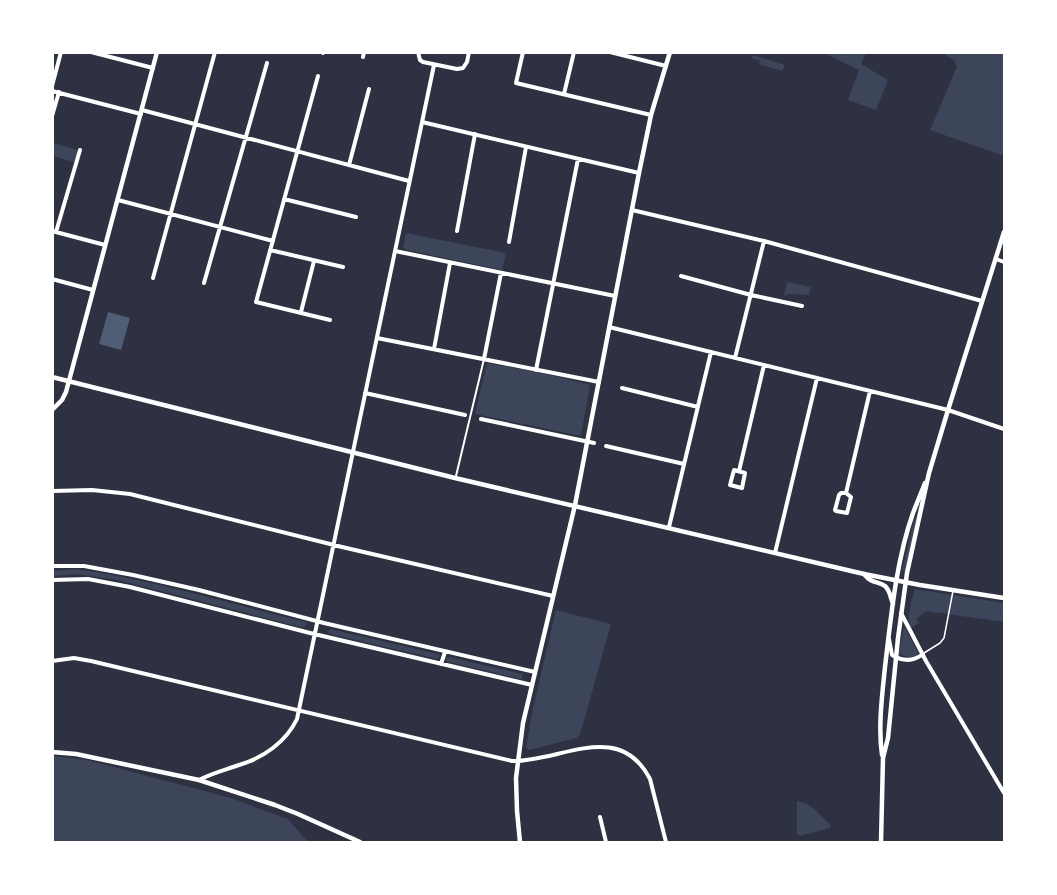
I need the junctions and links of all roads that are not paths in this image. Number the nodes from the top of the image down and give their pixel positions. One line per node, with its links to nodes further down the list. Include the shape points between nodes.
1 (61, 52): 17 (street)
2 (91, 52): 11 (street)
3 (157, 52): 15 (main road)
4 (214, 52): 26 (street)
5 (418, 52): 13 (street, via 420,60)
6 (469, 52): 13 (street, via 463,68)
7 (523, 52): 21 (street, via 516,83)
8 (574, 52): 21 (street)
9 (670, 52): 14 (main road)
10 (612, 53): 14 (street)
11 (107, 54): 15 (street)
12 (267, 63): 28 (street)
13 (434, 65): 25 (street)
14 (666, 66): 23 (main road)
15 (153, 68): 22 (main road)
16 (318, 76): 31 (street)
17 (52, 86)
18 (369, 89): 33 (street)
19 (52, 91): 20 (street)
20 (59, 92): 22 (street); 24 (street)
21 (564, 94): 23 (street)
22 (141, 112): 26 (street); 37 (main road)
23 (651, 115): 34 (main road)
24 (52, 116)
25 (422, 122): 27 (street); 35 (street)
26 (195, 124): 28 (street); 39 (street)
27 (475, 134): 29 (street); 42 (street)
28 (246, 138): 31 (street); 41 (street)
29 (526, 147): 32 (street); 47 (street)
30 (80, 150): 43 (street)
31 (297, 151): 33 (street); 36 (street)
32 (578, 159): 34 (street); 61 (street)
33 (349, 165): 35 (street)
34 (639, 173): 38 (main road)
35 (409, 181): 50 (street)
36 (284, 199): 40 (street); 45 (street)
37 (117, 201): 39 (street); 48 (main road)
38 (632, 210): 46 (street); 64 (main road)
39 (170, 214): 41 (street); 58 (street)
40 (356, 217)
41 (220, 227): 45 (street); 60 (street)
42 (456, 231)
43 (54, 232): 48 (street)
44 (1005, 232): 52 (main road)
45 (273, 241): 49 (street)
46 (764, 241): 63 (street); 65 (street)
47 (509, 242)
48 (105, 245): 62 (main road)
49 (270, 250): 51 (street); 67 (street, via 256,302)
50 (395, 251): 54 (street); 70 (street)
51 (314, 260): 55 (street); 67 (street)
52 (996, 260): 53 (street); 65 (main road)
53 (1005, 262)
54 (450, 263): 56 (street); 71 (street)
55 (343, 267)
56 (501, 273): 61 (street); 74 (street)
57 (681, 276): 63 (street)
58 (153, 278)
59 (52, 279): 62 (street)
60 (204, 283)
61 (553, 284): 64 (street); 76 (street)
62 (93, 290): 79 (main road)
63 (751, 295): 66 (street); 73 (street)
64 (615, 296): 69 (main road)
65 (982, 301): 86 (main road)
66 (802, 306)
67 (301, 312): 68 (street)
68 (330, 320)
69 (609, 327): 72 (street); 80 (main road)
70 (377, 338): 71 (street); 83 (street)
71 (434, 349): 74 (street)
72 (711, 352): 73 (street); 84 (street)
73 (735, 358): 75 (street)
74 (484, 359): 76 (street); 97 (street)
75 (764, 365): 78 (street); 95 (street)
76 (536, 370): 80 (street)
77 (52, 376): 79 (main road)
78 (817, 378): 82 (street); 103 (street)
79 (69, 381): 85 (main road, via 62,400); 93 (main road)
80 (599, 382): 90 (main road)
81 (622, 388): 84 (street)
82 (870, 391): 86 (street); 99 (street)
83 (365, 393): 87 (street); 93 (street)
84 (698, 406): 94 (street)
85 (52, 410)
86 (948, 410): 89 (street); 96 (main road)
87 (465, 415)
88 (482, 419): 90 (street)
89 (1005, 429)
90 (587, 442): 91 (street); 100 (main road)
91 (594, 444)
92 (606, 446): 94 (street)
93 (353, 453): 97 (main road); 102 (street)
94 (685, 464): 101 (street)
95 (739, 471): 95 (street, via 734,470 730,485 742,488 745,473)
96 (929, 473): 107 (main road, via 913,514); 108 (main road)
97 (455, 478): 100 (main road)
98 (52, 491): 102 (street, via 130,494)
99 (846, 494): 99 (street, via 851,497 847,513 836,511 839,495)
100 (575, 505): 101 (main road); 110 (main road)
101 (669, 527): 103 (main road)
102 (333, 544): 110 (street); 114 (street)
103 (775, 553): 105 (main road)
104 (52, 566): 114 (street, via 74,565 133,575)
105 (864, 574): 107 (main road); 112 (main road, via 888,589)
106 (52, 580): 115 (street, via 96,580)
107 (897, 581): 108 (main road); 112 (main road)
108 (905, 582): 109 (main road); 113 (main road)
109 (954, 590): 111 (main road); 118 (lane, via 945,638)
110 (554, 596): 122 (main road)
111 (1005, 598)
112 (893, 605): 116 (main road)
113 (901, 613): 118 (street); 119 (main road)
114 (317, 622): 115 (street); 117 (street)
115 (315, 634): 121 (street); 124 (street)
116 (889, 636): 119 (street, via 892,655); 126 (main road, via 882,701)
117 (445, 652): 121 (street); 122 (street)
118 (923, 654): 119 (street, via 910,661); 129 (street)
119 (896, 657): 126 (main road)
120 (52, 661): 124 (street, via 82,659)
121 (441, 664): 123 (street)
122 (535, 672): 123 (main road)
123 (532, 685): 127 (main road)
124 (299, 710): 127 (street); 128 (street, via 287,735 275,746 249,762)
125 (52, 752): 128 (main road)
126 (883, 758): 135 (main road)
127 (518, 761): 132 (main road, via 516,811); 134 (street, via 595,746 624,752 650,780)
128 (199, 780): 131 (main road, via 298,814)
129 (1005, 793)
130 (600, 817): 133 (street)
131 (360, 843)
132 (520, 843)
133 (606, 843)
134 (666, 843)
135 (881, 843)

